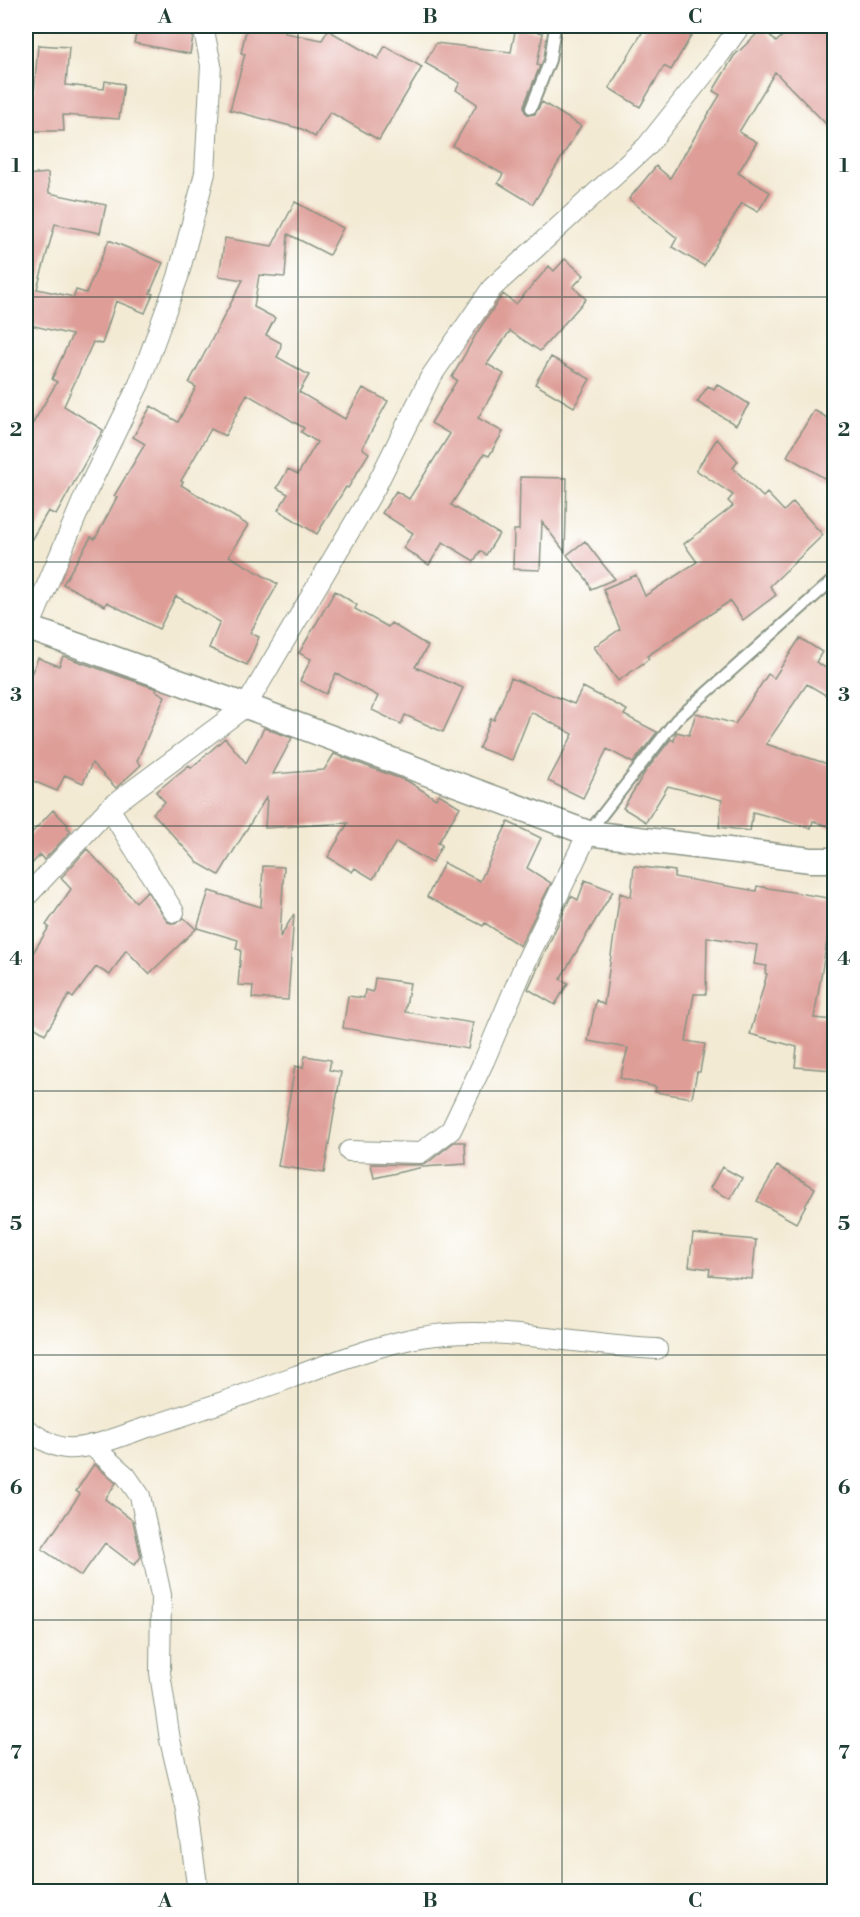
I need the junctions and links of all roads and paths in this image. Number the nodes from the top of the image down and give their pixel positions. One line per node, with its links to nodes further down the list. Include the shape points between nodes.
1 (203, 26): 6 (street, via 211,65 206,173 178,277 139,384)
2 (555, 26): 4 (lane, via 550,60)
3 (740, 26): 7 (street, via 647,146 492,288 430,378 375,489)
4 (531, 108)
5 (834, 579): 9 (lane, via 676,720)
6 (26, 630): 7 (street)
7 (246, 706): 8 (street); 9 (street)
8 (109, 808): 11 (street); 12 (street)
9 (588, 833): 10 (street); 13 (street, via 451,1130 420,1153)
10 (834, 860)
11 (26, 897)
12 (174, 912)
13 (349, 1151)
14 (657, 1349): 16 (street, via 474,1333 422,1337 356,1354 197,1412)
15 (26, 1429): 16 (street, via 66,1448)
16 (91, 1445): 17 (street, via 126,1476 140,1496 161,1595 160,1673 170,1740 187,1810)
17 (198, 1892)

